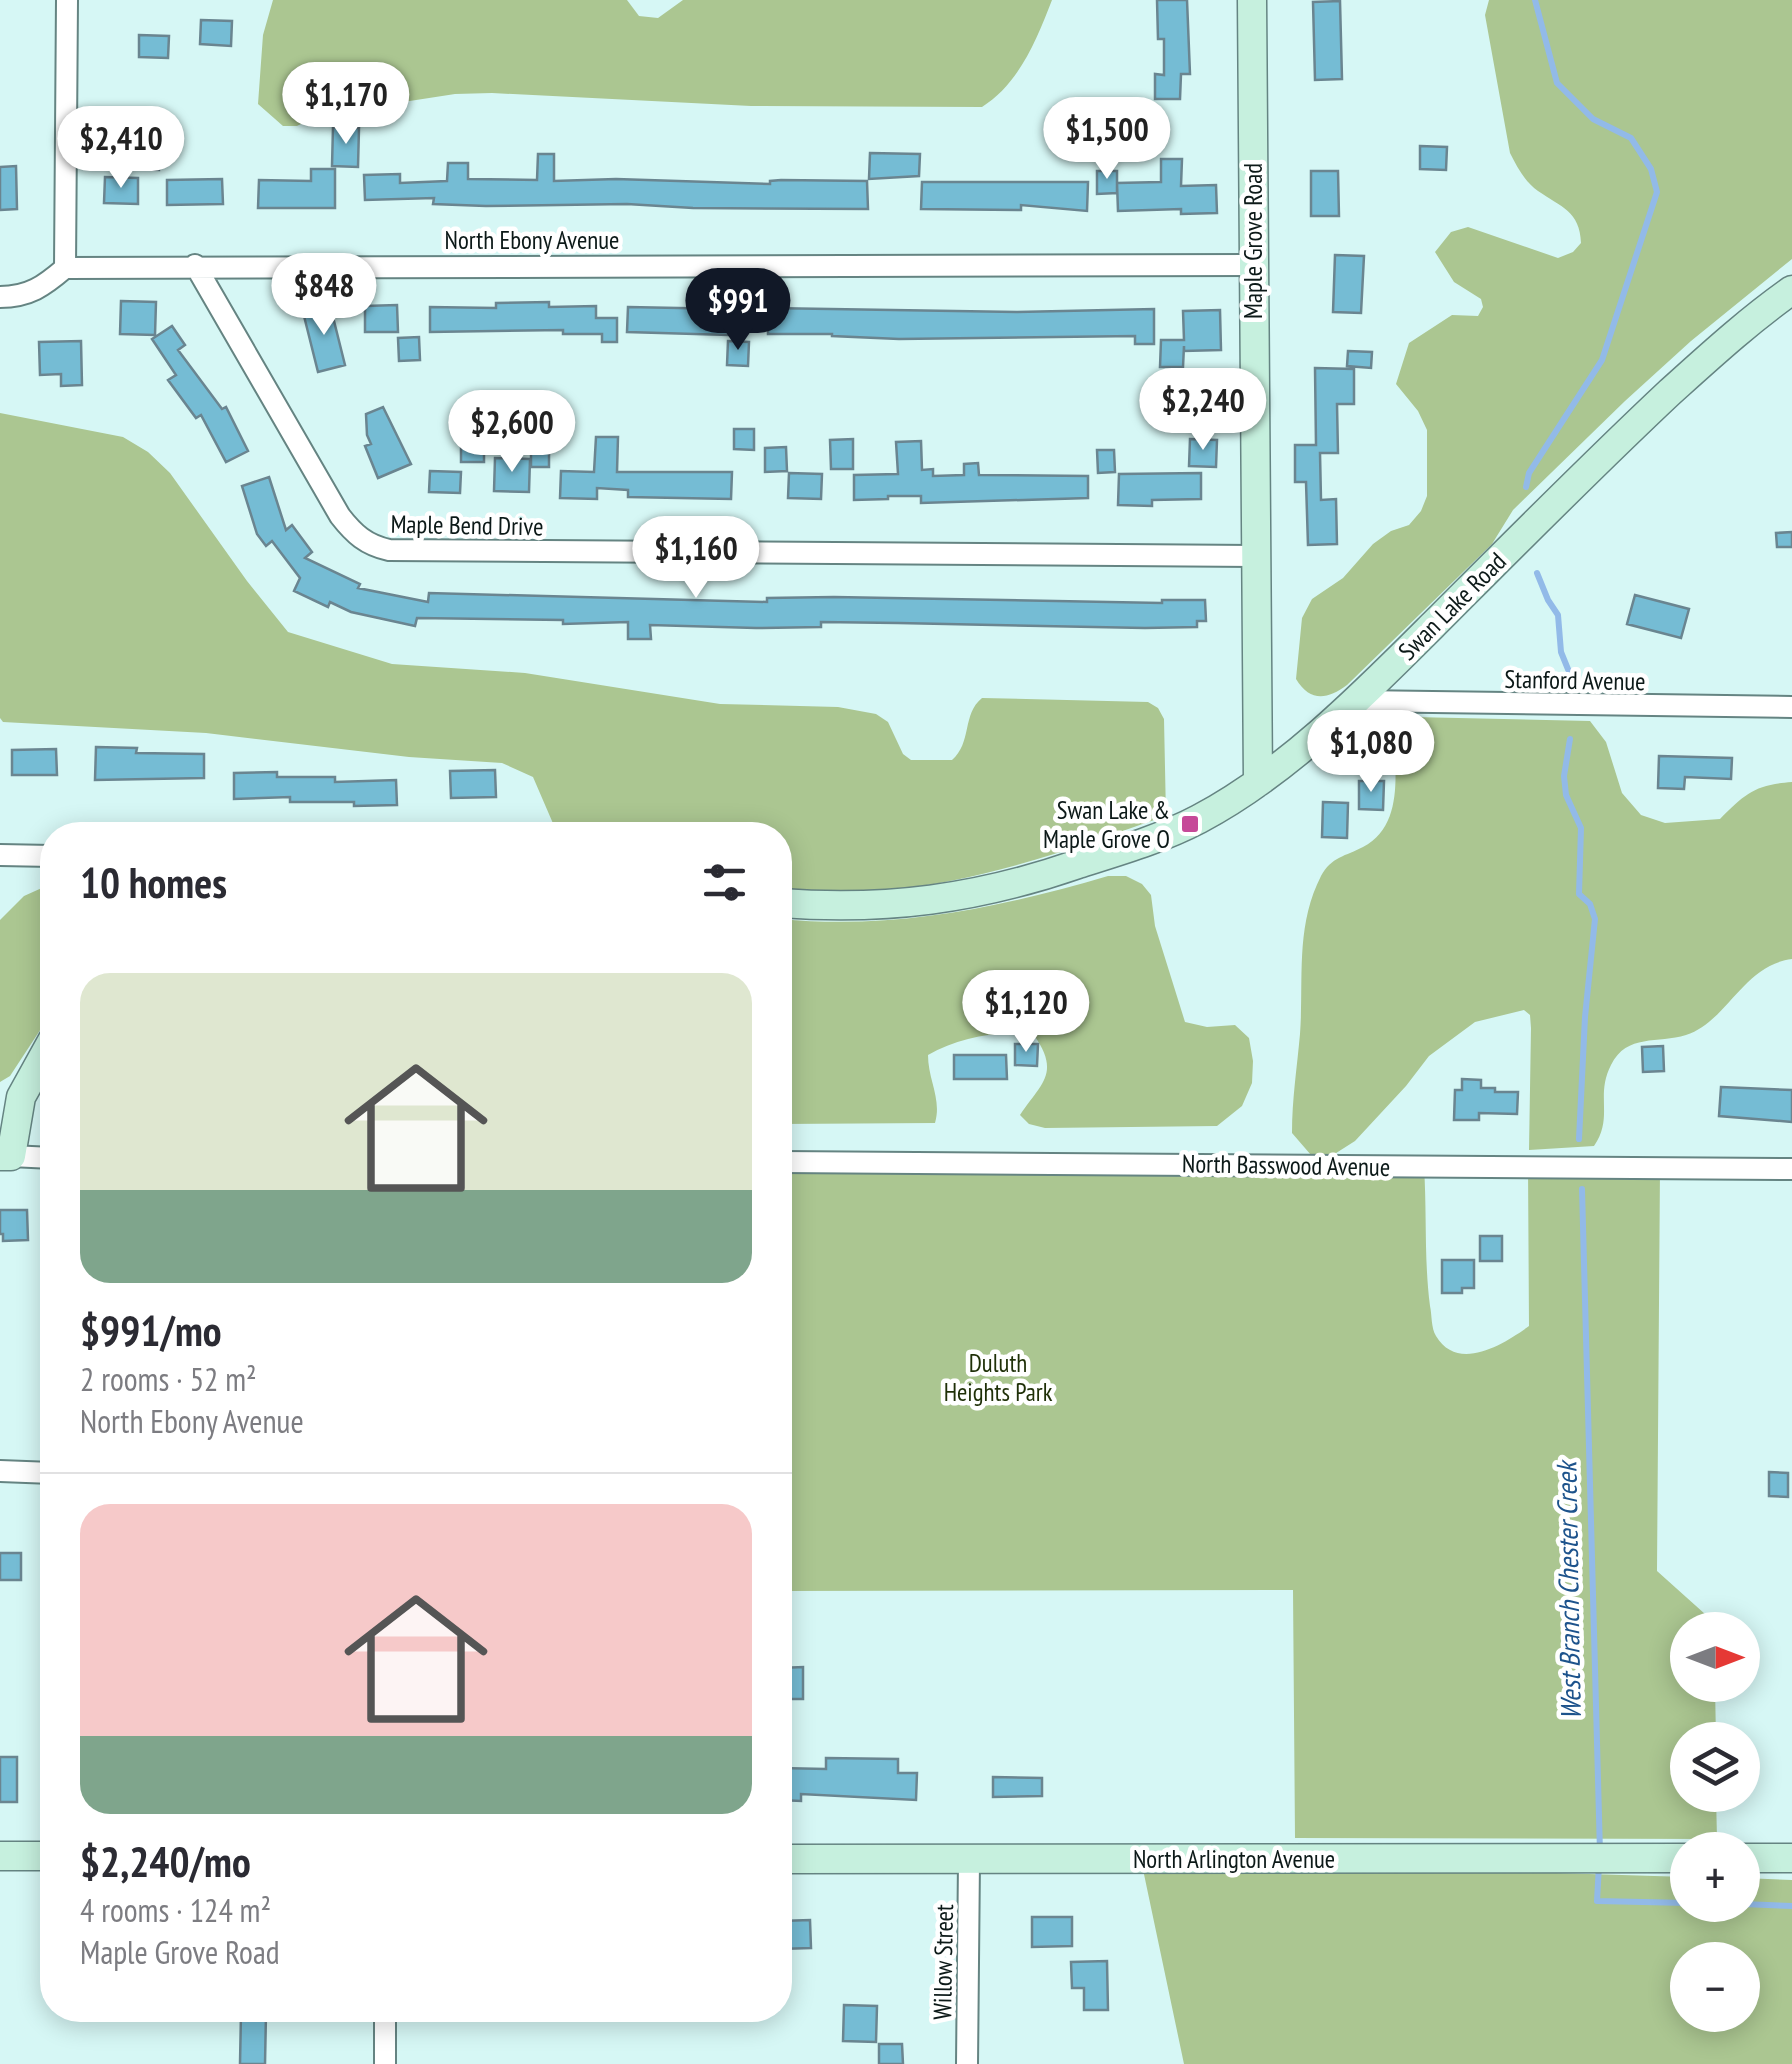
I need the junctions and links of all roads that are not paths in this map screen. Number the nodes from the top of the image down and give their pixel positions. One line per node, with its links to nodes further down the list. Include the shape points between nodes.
1 (67, 0): 5 (street)
2 (1252, 0): 4 (street, Maple Grove Road)
3 (195, 265): 4 (street, North Ebony Avenue); 5 (street, North Ebony Avenue); 8 (street, Maple Bend Drive, via 340,516 374,547)
4 (1254, 265): 8 (street, Maple Grove Road)
5 (65, 268): 7 (street, via 24,296)
6 (1792, 290): 9 (street, Swan Lake Road, via 1745,324 1614,444)
7 (0, 296)
8 (1255, 556): 11 (street, Maple Grove Road)
9 (1358, 701): 10 (street, Stanford Avenue); 11 (street, Swan Lake Road)
10 (1792, 707)
11 (1258, 782): 14 (street, Swan Lake Road, via 1166,834 1045,876 916,904)
12 (0, 855): 13 (street)
13 (40, 856)
14 (792, 904)
15 (40, 1063): 16 (street, via 21,1097)
16 (5, 1156): 17 (street)
17 (40, 1157)
18 (792, 1162): 19 (street, North Basswood Avenue)
19 (1792, 1169)
20 (0, 1470): 21 (street)
21 (40, 1472)
22 (0, 1856): 23 (street)
23 (40, 1856)
24 (1670, 1858): 28 (street, North Arlington Avenue)
25 (1760, 1858): 26 (street)
26 (1792, 1858)
27 (792, 1859): 28 (street, North Arlington Avenue)
28 (970, 1860): 31 (street, Willow Street)
29 (385, 2022): 30 (street)
30 (385, 2064)
31 (967, 2064)

